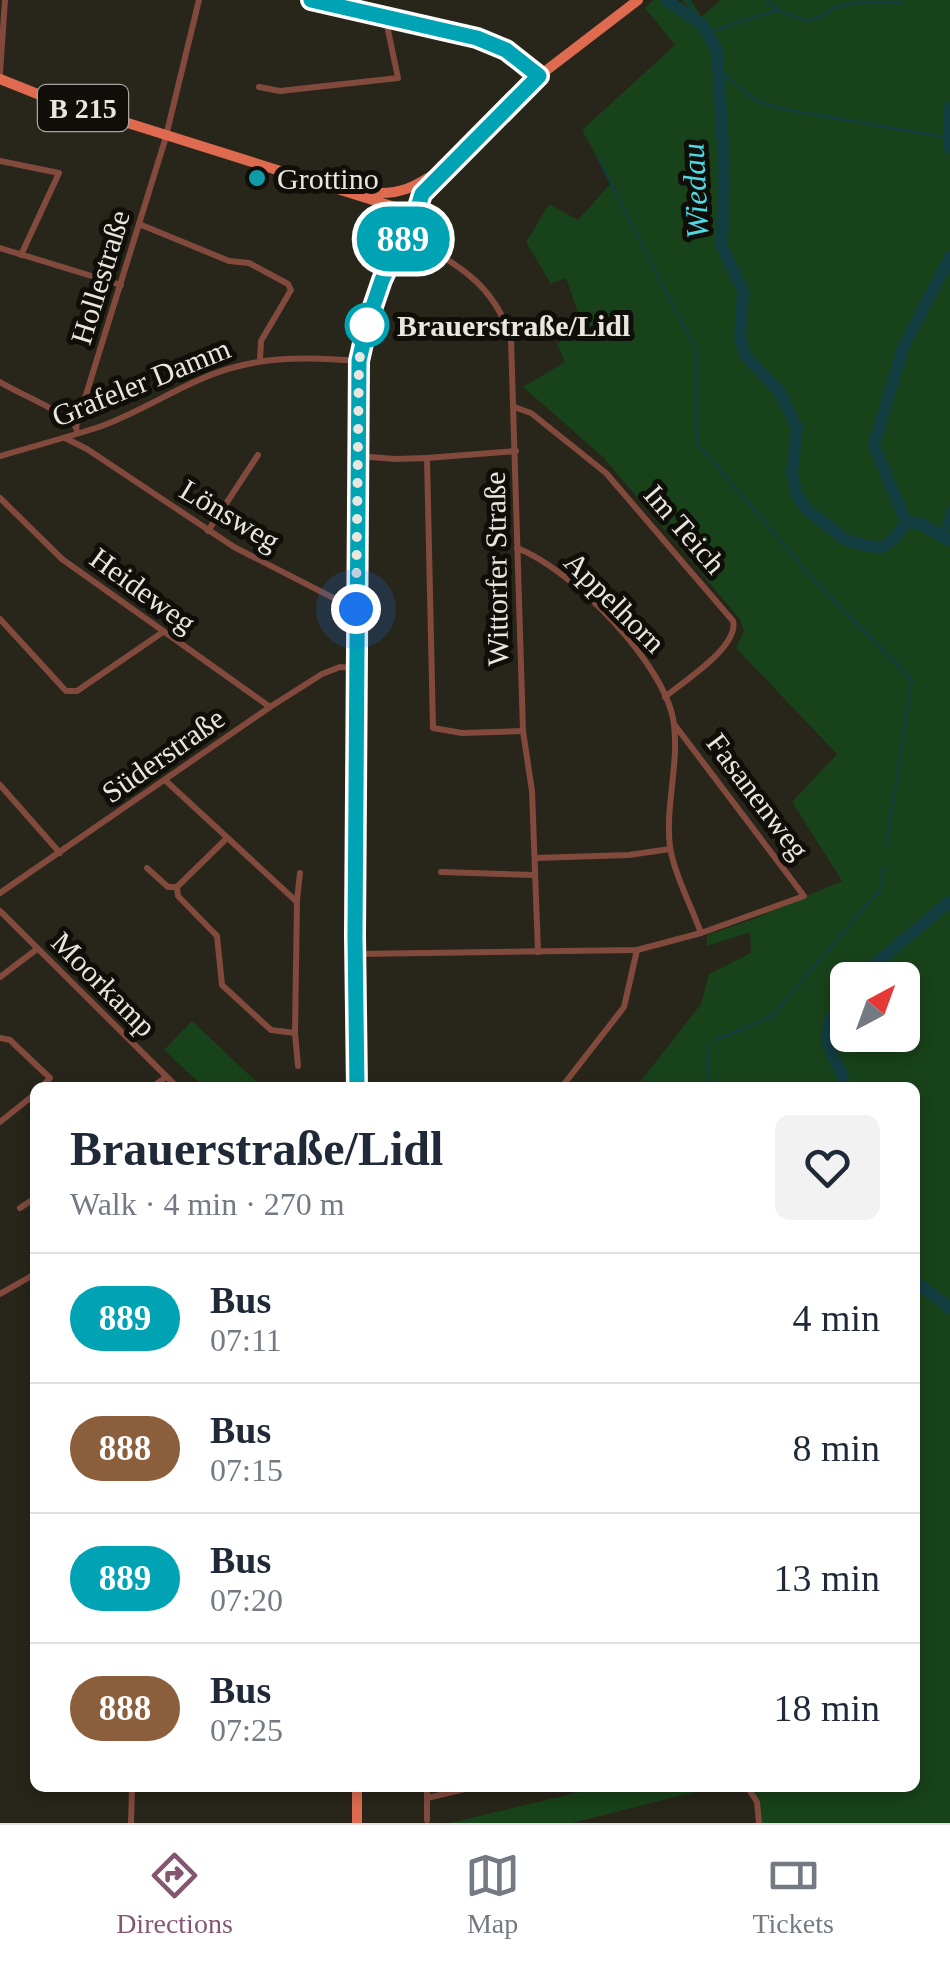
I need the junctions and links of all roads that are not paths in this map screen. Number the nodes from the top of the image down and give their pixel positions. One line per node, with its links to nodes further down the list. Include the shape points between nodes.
1 (5, 0): 6 (street)
2 (199, 0): 9 (street, Hollestraße)
3 (312, 0): 5 (street)
4 (634, 3): 7 (main road)
5 (384, 16): 7 (street, via 477,38); 8 (street, via 398,78 280,91)
6 (0, 76): 9 (main road, B 215, via 45,97)
7 (539, 76): 11 (main road)
8 (258, 87)
9 (167, 134): 12 (main road, B 215); 16 (street, Hollestraße)
10 (0, 161): 19 (street, via 59,173)
11 (449, 168): 13 (main road); 14 (main road)
12 (344, 189): 13 (main road, B 215); 15 (main road, B 215)
13 (404, 191): 14 (main road, via 418,194); 15 (main road, via 396,199)
14 (417, 205): 15 (main road); 17 (main road)
15 (399, 209): 17 (main road)
16 (140, 224): 20 (street, Hollestraße); 21 (street, via 230,261 249,262 288,284)
17 (404, 236): 22 (main road, via 378,293); 24 (street, Wittorfer Straße, via 469,274 497,304 511,339)
18 (0, 248): 19 (street)
19 (21, 255): 20 (street)
20 (121, 285): 25 (street, Hollestraße)
21 (260, 361): 22 (street, Grafeler Damm); 25 (street, Grafeler Damm)
22 (359, 361): 31 (main road)
23 (0, 382): 25 (street, via 48,404)
24 (514, 407): 28 (street, Wittorfer Straße); 40 (street, Im Teich, via 606,473 733,621 729,644)
25 (80, 430): 26 (street, Grafeler Damm); 27 (street)
26 (64, 438): 27 (street, Lönsweg); 30 (street, Grafeler Damm)
27 (86, 449): 34 (street, Lönsweg)
28 (516, 451): 32 (street); 35 (street, Wittorfer Straße)
29 (258, 455): 34 (street)
30 (0, 456)
31 (357, 456): 32 (street); 36 (main road)
32 (427, 458): 43 (street, via 433,728)
33 (0, 498): 38 (street, Heideweg, via 62,559)
34 (208, 531): 36 (street, Lönsweg)
35 (517, 548): 40 (street, Appelhorn, via 598,607 642,653); 43 (street, Wittorfer Straße)
36 (356, 609): 39 (main road)
37 (0, 619): 38 (street, via 66,690 77,691)
38 (162, 632): 41 (street, Heideweg)
39 (357, 668): 41 (street, Süderstraße, via 322,674); 62 (main road)
40 (665, 697): 42 (street, Appelhorn)
41 (270, 707): 44 (street, Süderstraße)
42 (674, 724): 47 (street, Appelhorn); 58 (street, Fasanenweg, via 804,896)
43 (523, 731): 49 (street, Wittorfer Straße)
44 (166, 781): 46 (street); 48 (street, Süderstraße)
45 (0, 784): 48 (street)
46 (226, 840): 54 (street); 56 (street)
47 (670, 849): 49 (street); 58 (street, Appelhorn)
48 (60, 853): 55 (street, Süderstraße)
49 (535, 858): 53 (street, Wittorfer Straße)
50 (147, 868): 54 (street)
51 (441, 872): 53 (street)
52 (300, 873): 56 (street)
53 (535, 875): 61 (street, Wittorfer Straße)
54 (177, 888): 64 (street, via 217,936 222,985 270,1030)
55 (0, 893)
56 (297, 902): 64 (street)
57 (0, 911): 59 (street, Moorkamp)
58 (702, 934): 60 (street)
59 (37, 949): 63 (street); 67 (street, Moorkamp)
60 (637, 950): 61 (street); 72 (street, via 624,1006)
61 (538, 952): 62 (street)
62 (356, 954): 71 (main road)
63 (0, 977)
64 (295, 1033): 66 (street)
65 (0, 1038): 68 (street, via 10,1040 50,1078)
66 (298, 1066)
67 (166, 1077): 69 (street); 70 (street, Moorkamp)
68 (46, 1082)
69 (159, 1082)
70 (171, 1082)
71 (358, 1082)
72 (567, 1082)
73 (30, 1098): 74 (street)
74 (0, 1122)
75 (30, 1201): 76 (street)
76 (20, 1208)
77 (30, 1277): 78 (street)
78 (0, 1294)
79 (132, 1792): 86 (street)
80 (357, 1792): 87 (main road)
81 (427, 1792): 84 (street)
82 (453, 1792): 84 (street)
83 (751, 1792): 88 (street)
84 (427, 1798): 85 (street)
85 (427, 1820)
86 (131, 1823)
87 (357, 1823)
88 (759, 1823)

